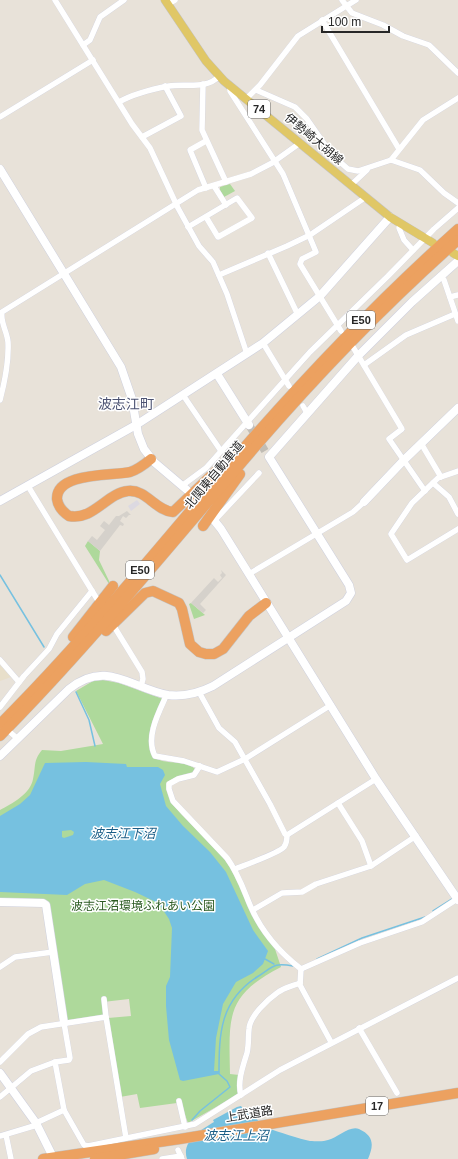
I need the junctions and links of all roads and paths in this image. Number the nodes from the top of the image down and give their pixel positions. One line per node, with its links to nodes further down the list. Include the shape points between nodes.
1 (55, 0): 8 (street)
2 (124, 0): 8 (street, via 100,17 90,40)
3 (342, 0): 6 (street)
4 (356, 0): 6 (street)
5 (169, 1): 11 (main road, 伊勢崎大胡線 / 74, via 206,61)
6 (346, 6): 7 (street); 10 (street, via 352,13 429,45)
7 (322, 20): 15 (street, via 293,40); 23 (street)
8 (83, 45): 9 (street)
9 (93, 60): 18 (street); 19 (street)
10 (458, 73)
11 (219, 76): 12 (street); 14 (main road, 伊勢崎大胡線 / 74)
12 (203, 84): 13 (street); 21 (street, via 201,125)
13 (165, 86): 18 (street); 20 (street, via 181,116)
14 (230, 86): 17 (main road, 伊勢崎大胡線 / 74); 25 (street, via 230,91)
15 (256, 90): 17 (street); 26 (street, via 298,109 330,152 348,168 358,171)
16 (458, 98): 23 (street, via 423,120)
17 (246, 99): 22 (main road, 伊勢崎大胡線 / 74)
18 (119, 102): 20 (street)
19 (0, 117)
20 (142, 137): 34 (street, via 150,148)
21 (206, 140): 28 (street); 31 (street, via 190,150)
22 (300, 143): 25 (street); 30 (main road, 伊勢崎大胡線 / 74)
23 (399, 149): 24 (street)
24 (391, 160): 26 (street); 33 (street, via 420,170)
25 (275, 161): 28 (street, via 251,174); 42 (street)
26 (369, 168): 30 (street)
27 (0, 169): 49 (street)
28 (226, 182): 29 (street)
29 (214, 186): 31 (street); 35 (street)
30 (352, 186): 32 (main road, 伊勢崎大胡線 / 74)
31 (206, 188): 34 (street)
32 (366, 197): 38 (main road, 伊勢崎大胡線 / 74); 42 (street)
33 (458, 203)
34 (176, 204): 40 (street); 49 (street)
35 (226, 204): 37 (street); 37 (street, via 237,198 252,218 218,237)
36 (458, 208): 43 (street)
37 (206, 217): 40 (street)
38 (390, 217): 39 (main road, 伊勢崎大胡線 / 74); 53 (street)
39 (400, 224): 43 (main road, 伊勢崎大胡線 / 74); 46 (street, via 401,234)
40 (188, 227): 50 (street)
41 (458, 229): 72 (highway, 北関東自動車道 / E50, via 370,312)
42 (310, 235): 47 (street); 53 (street, via 315,254 300,262)
43 (424, 238): 45 (main road, 伊勢崎大胡線 / 74); 46 (street)
44 (458, 240): 68 (highway, 北関東自動車道 / E50, via 375,317)
45 (433, 243)
46 (413, 250): 58 (street)
47 (268, 254): 50 (street); 56 (street)
48 (458, 261): 51 (street)
49 (65, 274): 70 (street, via 2,312 1,317 8,340 7,364); 74 (street, via 121,366 132,399)
50 (219, 275): 62 (street)
51 (440, 276): 54 (street); 63 (street)
52 (458, 295): 54 (street)
53 (320, 296): 56 (street); 58 (street)
54 (450, 297): 55 (street)
55 (455, 314): 57 (street); 64 (street, via 406,335)
56 (298, 315): 60 (street)
57 (458, 321)
58 (338, 326): 59 (street); 66 (street)
59 (341, 331)
60 (263, 343): 62 (street); 66 (street)
61 (353, 347): 63 (street)
62 (248, 354): 65 (street)
63 (358, 356): 64 (street); 93 (street, via 305,410 267,454)
64 (364, 365): 78 (street, via 402,429 389,439)
65 (217, 374): 69 (street); 73 (street)
66 (286, 378): 67 (street); 73 (street)
67 (290, 386)
68 (310, 386): 91 (highway, via 231,486); 105 (highway, 北関東自動車道 / E50)
69 (183, 395): 74 (street); 76 (street)
70 (0, 400)
71 (458, 408): 75 (street)
72 (271, 418): 77 (highway, via 176,510 167,511 132,490 120,493 81,516 69,516 60,507 58,492 67,482 129,472); 110 (highway, 北関東自動車道 / E50, via 93,624)
73 (248, 423): 76 (street)
74 (136, 425): 77 (street, via 141,443); 83 (street)
75 (422, 445): 78 (street); 81 (street)
76 (221, 451): 84 (street)
77 (151, 459): 84 (street); 87 (highway, via 130,469 69,478 60,484 54,495 55,504 60,512 66,518 74,520 86,517 125,494 136,494)
78 (403, 461): 85 (street); 88 (street)
79 (458, 471): 81 (street)
80 (259, 473): 90 (street)
81 (441, 477): 82 (street)
82 (433, 483): 85 (street); 89 (street, via 449,497)
83 (28, 486): 86 (street); 96 (street)
84 (185, 487)
85 (425, 491): 92 (street, via 412,503 391,534 407,560)
86 (0, 501)
87 (146, 502)
88 (364, 502): 93 (street, via 353,512)
89 (458, 514)
90 (214, 520): 94 (street)
91 (203, 526)
92 (458, 529)
93 (316, 534): 94 (street); 101 (street, via 348,585 350,595 342,604)
94 (249, 574): 98 (street)
95 (113, 586): 110 (highway)
96 (92, 591): 97 (street); 103 (street, via 57,634 49,649)
97 (97, 599)
98 (266, 603): 99 (highway, via 248,613 220,647 210,651 200,649 193,643); 101 (street); 105 (highway, via 249,616 222,649 214,654 206,654 199,652 190,644 179,603 156,592 148,592)
99 (184, 604)
100 (115, 628): 104 (street, via 142,672)
101 (288, 637): 106 (street, via 213,686); 108 (street)
102 (0, 660): 103 (street)
103 (19, 682): 109 (street)
104 (140, 686): 107 (street); 113 (street, via 112,676 96,676 82,680 66,692)
105 (46, 688): 112 (highway, 北関東自動車道 / E50)
106 (199, 692): 107 (street); 115 (street, via 219,728 235,742)
107 (167, 694): 116 (street, via 155,719 152,741 154,754 159,758)
108 (331, 705): 115 (street); 117 (street)
109 (0, 707)
110 (3, 722)
111 (11, 733): 113 (street)
112 (0, 736)
113 (18, 739): 114 (street)
114 (0, 756)
115 (245, 759): 116 (street, via 217,772); 119 (street)
116 (200, 766): 122 (street, via 194,775 169,784 170,796 179,809 212,840)
117 (376, 779): 118 (street); 120 (street)
118 (338, 803): 119 (street); 121 (street, via 362,841)
119 (287, 835): 122 (street, via 287,842 278,852)
120 (416, 836): 121 (street); 123 (street)
121 (371, 866): 125 (street, via 316,884 302,892 282,893)
122 (235, 869): 125 (street)
123 (458, 900): 128 (street, via 422,922 360,943)
124 (0, 902): 126 (street, via 45,903)
125 (253, 910): 128 (street, via 272,941)
126 (53, 952): 127 (street, via 15,958); 133 (street)
127 (0, 967)
128 (301, 969): 130 (street)
129 (458, 978): 134 (street)
130 (300, 983): 135 (street); 142 (street, via 275,994 251,1023 241,1073)
131 (104, 1000): 132 (street)
132 (106, 1017): 133 (street); 151 (street)
133 (64, 1023): 136 (street, via 34,1030); 137 (street, via 70,1058)
134 (358, 1028): 135 (street); 140 (street)
135 (331, 1042): 142 (street, via 280,1070)
136 (0, 1062)
137 (55, 1062): 139 (street, via 31,1071); 146 (street)
138 (0, 1073): 139 (street)
139 (11, 1088): 143 (street); 148 (street)
140 (397, 1093)
141 (458, 1093): 147 (highway, 上武道路 / 17)
142 (242, 1095): 149 (street, via 208,1117)
143 (0, 1097)
144 (458, 1099): 147 (highway, 上武道路 / 17)
145 (178, 1101): 149 (street)
146 (64, 1110): 148 (street); 153 (street, via 84,1145)
147 (297, 1122): 152 (highway, 上武道路 / 17)
148 (36, 1124): 150 (street); 154 (street)
149 (185, 1127): 152 (street)
150 (3, 1136): 156 (street)
151 (126, 1138): 152 (street, via 150,1132); 153 (street)
152 (178, 1139): 153 (highway, 上武道路 / 17); 155 (street)
153 (91, 1152): 154 (highway, 上武道路 / 17)
154 (50, 1158)
155 (182, 1158): 157 (street)
156 (11, 1159)
157 (162, 1159)

